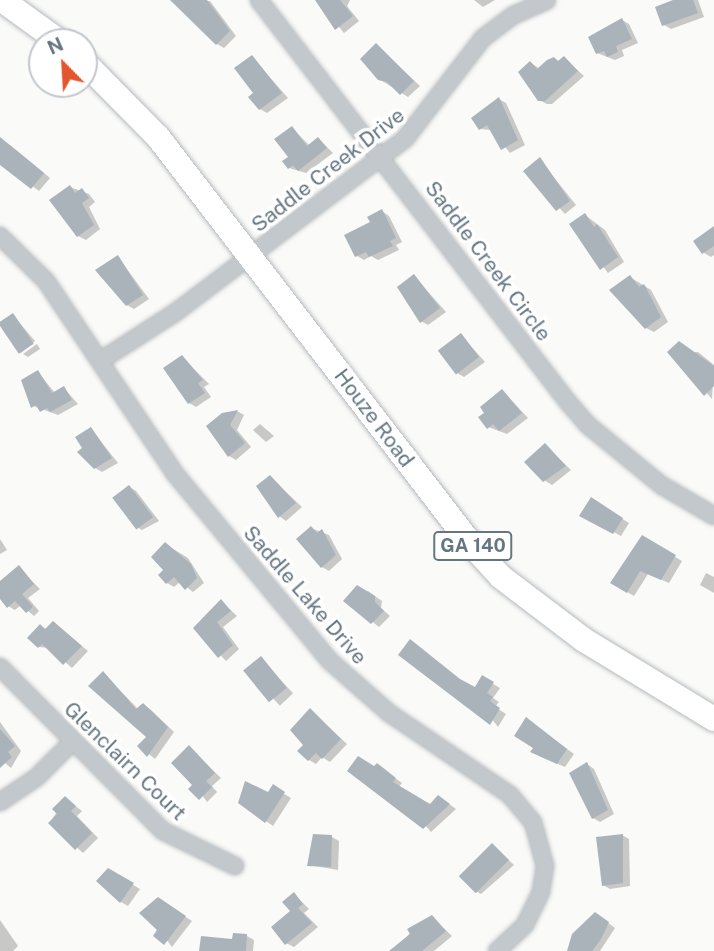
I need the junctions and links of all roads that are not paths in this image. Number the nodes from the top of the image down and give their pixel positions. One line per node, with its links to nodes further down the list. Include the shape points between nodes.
1 (2, 0): 4 (main road)
2 (259, 0): 6 (street, Saddle Creek Circle)
3 (547, 0): 6 (street, Saddle Creek Drive, via 514,15 483,38 423,121)
4 (41, 28)
5 (98, 76): 8 (main road, Houze Road / GA 140, via 158,137)
6 (383, 157): 8 (street, Saddle Creek Drive); 10 (street, Saddle Creek Circle, via 589,426 661,485)
7 (0, 236): 9 (street, Saddle Lake Drive, via 46,281)
8 (251, 257): 9 (street, Saddle Creek Drive); 12 (main road, Houze Road / GA 140, via 501,577 584,640)
9 (100, 361): 16 (street, Saddle Lake Drive, via 176,475 330,661 389,713 510,795 533,822 545,866 541,892 525,925)
10 (714, 516)
11 (0, 667): 13 (street, Glenclairn Court)
12 (714, 719)
13 (72, 741): 14 (street, via 37,777); 15 (street, Glenclairn Court, via 163,831)
14 (0, 802)
15 (235, 866)
16 (497, 951)

